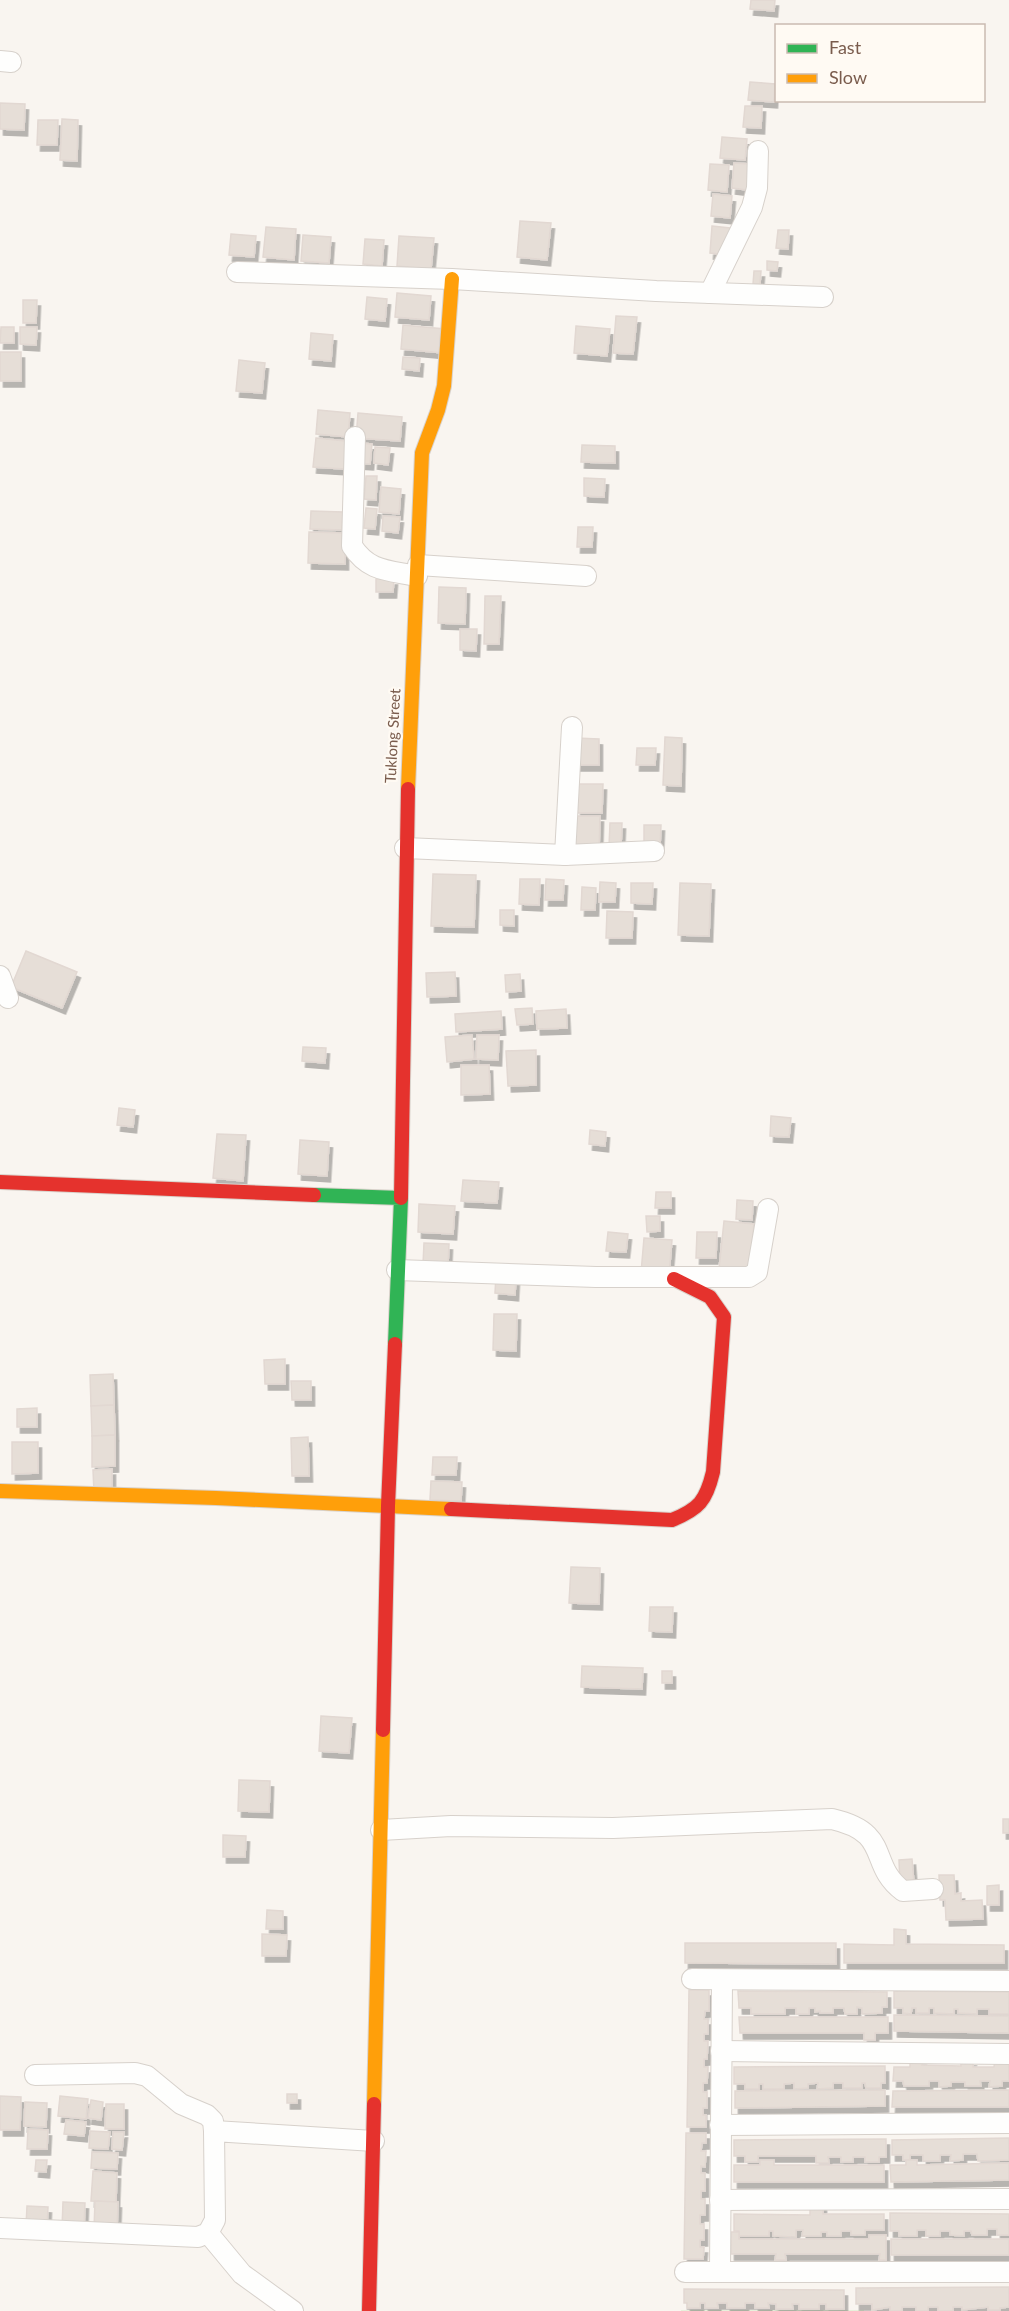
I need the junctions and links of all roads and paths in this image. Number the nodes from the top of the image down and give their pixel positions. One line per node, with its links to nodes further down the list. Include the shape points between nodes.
1 (758, 151): 4 (street, via 752,207)
2 (237, 272): 3 (street)
3 (452, 279): 4 (street); 7 (street, Tuklong Street, via 444,386 422,453)
4 (710, 293): 5 (street)
5 (823, 297)
6 (355, 437): 7 (street, via 352,546 370,566)
7 (418, 571): 8 (street); 10 (street, Tuklong Street)
8 (585, 576)
9 (573, 727): 12 (street)
10 (405, 848): 12 (street); 16 (street, Tuklong Street)
11 (654, 851): 12 (street)
12 (566, 855)
13 (0, 976): 14 (street)
14 (8, 998)
15 (0, 1182): 16 (street)
16 (401, 1198): 18 (street, Tuklong Street)
17 (768, 1209): 19 (street, via 756,1272 748,1277)
18 (397, 1270): 19 (street); 21 (street, Tuklong Street)
19 (674, 1279): 21 (street, via 711,1296 724,1317 713,1472 707,1496 692,1512 672,1520)
20 (0, 1491): 21 (street)
21 (388, 1506): 22 (street, Tuklong Street)
22 (381, 1830): 23 (street, via 451,1826 613,1828 832,1820 863,1831 876,1845 893,1884 903,1892); 33 (street, Tuklong Street)
23 (933, 1889)
24 (692, 1980): 25 (street)
25 (722, 1980): 26 (street); 27 (street)
26 (1009, 1981)
27 (721, 2051): 28 (street); 31 (street)
28 (1009, 2054)
29 (35, 2075): 32 (street, via 147,2076 181,2104 207,2115 213,2121)
30 (1009, 2123): 31 (street)
31 (720, 2125): 35 (street)
32 (214, 2131): 33 (street); 37 (street, via 215,2220)
33 (374, 2141): 42 (street, Tuklong Street)
34 (1009, 2199): 35 (street)
35 (720, 2200): 39 (street)
36 (0, 2228): 37 (street, via 198,2237)
37 (208, 2233): 41 (street, via 243,2274)
38 (685, 2272): 39 (street)
39 (720, 2272): 40 (street)
40 (1009, 2272)
41 (293, 2311)
42 (369, 2311)

